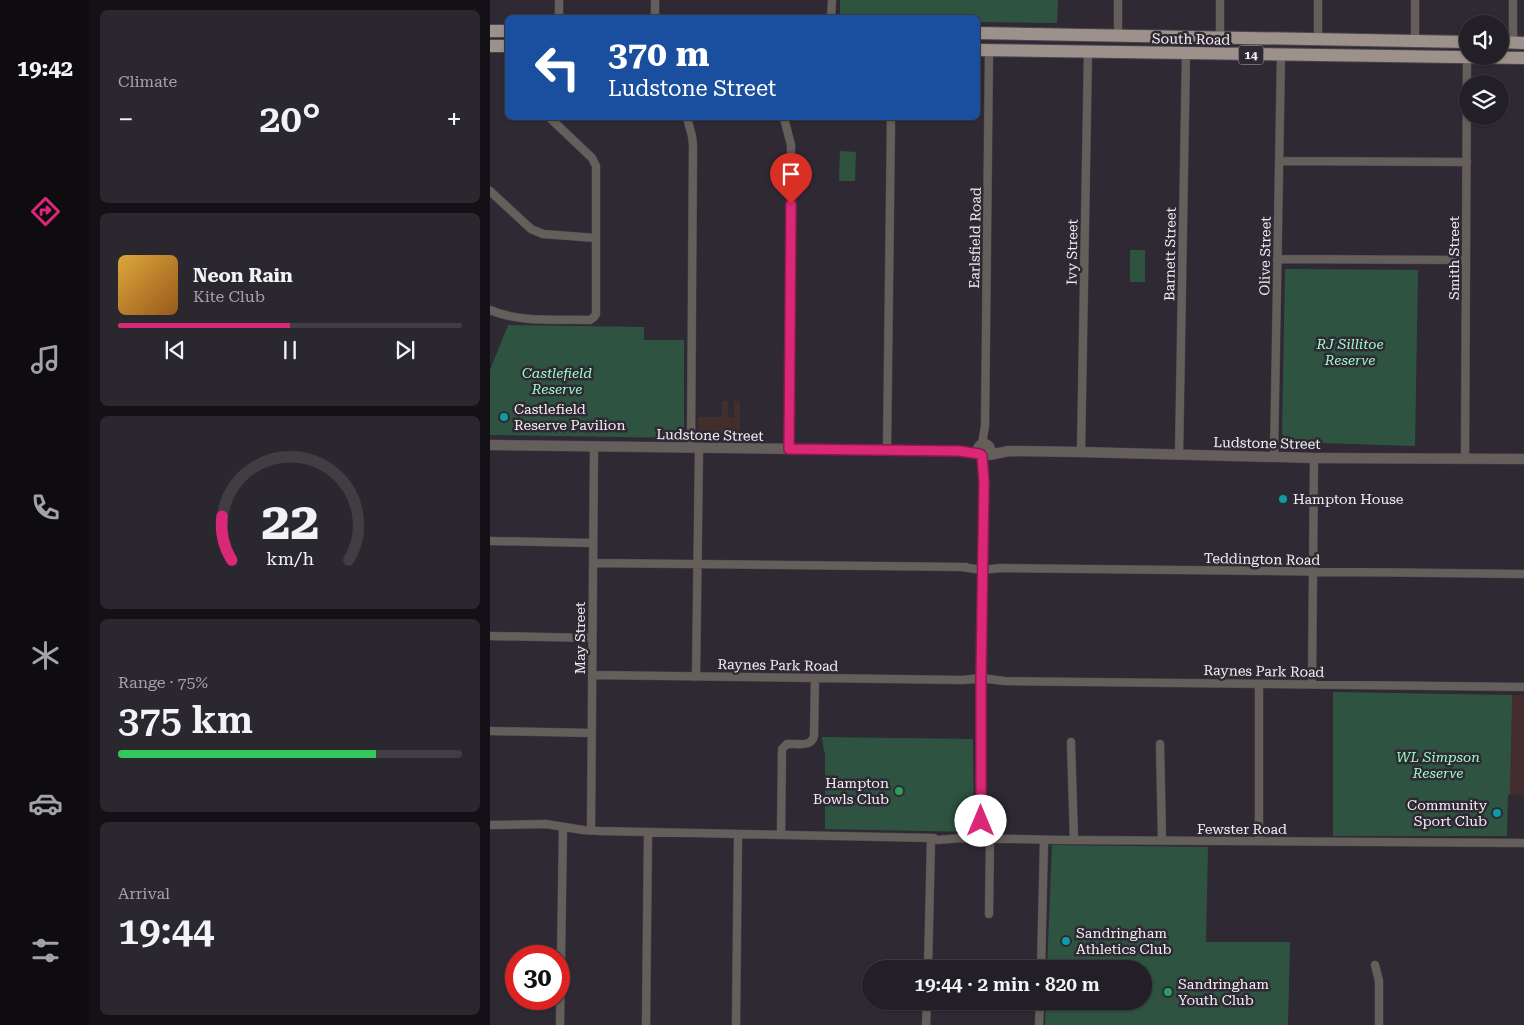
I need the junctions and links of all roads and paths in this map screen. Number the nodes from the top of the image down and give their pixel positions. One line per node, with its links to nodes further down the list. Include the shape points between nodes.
1 (559, 0): 9 (street)
2 (655, 0): 10 (street)
3 (832, 0): 11 (street)
4 (1118, 0): 15 (street)
5 (1220, 0): 16 (street)
6 (1318, 0): 18 (street)
7 (1416, 0): 19 (street)
8 (1513, 0): 21 (street)
9 (558, 15)
10 (655, 15)
11 (832, 15)
12 (490, 31): 13 (main road)
13 (505, 31)
14 (984, 33): 15 (main road, South Road / 14); 24 (main road)
15 (1118, 35): 16 (main road, South Road / 14)
16 (1220, 37): 17 (main road, South Road / 14)
17 (1282, 38): 18 (main road, South Road / 14); 27 (main road)
18 (1318, 39): 19 (main road, South Road / 14)
19 (1416, 40): 20 (main road, South Road / 14)
20 (1459, 42)
21 (1519, 43)
22 (490, 46): 23 (main road)
23 (505, 46)
24 (983, 50): 25 (main road, South Road / 14); 48 (street, Earlsfield Road)
25 (1088, 52): 26 (main road, South Road / 14); 49 (street, Ivy Street)
26 (1186, 54): 27 (main road, South Road / 14); 50 (street, Barnett Street)
27 (1281, 55): 28 (main road, South Road / 14); 36 (street, Olive Street)
28 (1459, 58)
29 (1509, 58): 30 (main road, South Road / 14)
30 (1524, 58)
31 (1467, 65): 37 (street, Smith Street)
32 (552, 120): 39 (street, via 594,162 597,174)
33 (688, 120): 45 (street, via 693,146)
34 (785, 120): 46 (street, via 791,145)
35 (891, 120): 47 (street)
36 (1279, 161): 37 (street); 40 (street, Olive Street)
37 (1467, 162): 41 (street, Smith Street)
38 (490, 191): 39 (street, via 531,229 543,234)
39 (596, 238): 42 (street, via 596,310 590,320 511,318)
40 (1277, 259): 41 (street); 51 (street, Olive Street)
41 (1466, 260): 53 (street, Smith Street)
42 (490, 310)
43 (490, 445): 44 (street, Ludstone Street)
44 (594, 447): 45 (street, Ludstone Street); 56 (street, May Street)
45 (695, 448): 46 (street, Ludstone Street); 58 (street)
46 (789, 449): 47 (street, Ludstone Street)
47 (887, 450): 48 (street, Ludstone Street)
48 (985, 450): 49 (street, Ludstone Street); 59 (street, Earlsfield Road)
49 (1081, 452): 50 (street, Ludstone Street)
50 (1179, 454): 51 (street, Ludstone Street)
51 (1274, 457): 52 (street, Ludstone Street)
52 (1314, 458): 53 (street, Ludstone Street); 60 (street)
53 (1465, 459): 54 (street, Ludstone Street)
54 (1524, 459)
55 (490, 541): 56 (street)
56 (593, 544): 57 (street, May Street)
57 (593, 563): 58 (street, Teddington Road); 63 (street, May Street)
58 (698, 564): 59 (street, Teddington Road); 65 (street)
59 (983, 568): 60 (street, Teddington Road); 67 (street, Earlsfield Road)
60 (1313, 572): 61 (street, Teddington Road); 69 (street)
61 (1524, 574)
62 (490, 636): 63 (street)
63 (592, 638): 64 (street, May Street)
64 (592, 675): 65 (street, Raynes Park Road); 72 (street, May Street)
65 (696, 676): 66 (street, Raynes Park Road)
66 (815, 678): 67 (street, Raynes Park Road); 80 (street, via 813,741 787,744 782,749)
67 (981, 680): 68 (street, Raynes Park Road); 82 (street, Earlsfield Road)
68 (1259, 684): 69 (street, Raynes Park Road); 87 (street)
69 (1312, 684): 70 (street, Raynes Park Road)
70 (1524, 688)
71 (490, 731): 72 (street)
72 (592, 733): 77 (street, May Street)
73 (1071, 742): 85 (street)
74 (1160, 744): 86 (street)
75 (490, 824): 76 (street, Fewster Road)
76 (563, 826): 77 (street, Fewster Road); 95 (street)
77 (591, 830): 78 (street, Fewster Road)
78 (648, 832): 79 (street, Fewster Road); 96 (street)
79 (738, 834): 80 (street, Fewster Road); 97 (street)
80 (781, 834): 81 (street, Fewster Road)
81 (931, 838): 82 (street, Fewster Road); 90 (street)
82 (981, 838): 83 (street, Fewster Road)
83 (990, 839): 84 (street, Fewster Road); 89 (street)
84 (1044, 840): 85 (street, Fewster Road); 91 (street)
85 (1074, 840): 86 (street, Fewster Road)
86 (1162, 841): 87 (street, Fewster Road)
87 (1259, 841): 88 (street, Fewster Road)
88 (1524, 843)
89 (989, 914)
90 (928, 960)
91 (1041, 960)
92 (1375, 965): 100 (street, via 1379,981)
93 (927, 1010): 98 (street)
94 (1040, 1010): 99 (street)
95 (560, 1025)
96 (646, 1025)
97 (736, 1025)
98 (926, 1025)
99 (1039, 1025)
100 (1379, 1025)

